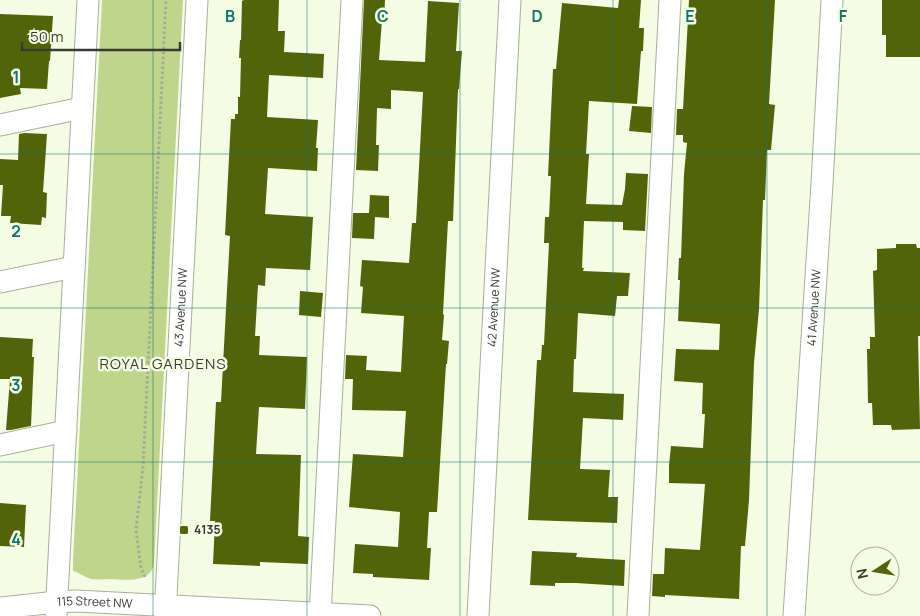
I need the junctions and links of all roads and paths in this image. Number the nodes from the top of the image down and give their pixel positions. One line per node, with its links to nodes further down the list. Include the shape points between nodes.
1 (88, 0): 8 (street)
2 (166, 0): 14 (path, via 143,467 136,530 141,568)
3 (197, 0): 17 (street, 43 Avenue NW)
4 (352, 0): 18 (street)
5 (510, 0): 20 (street, 42 Avenue NW)
6 (670, 0): 21 (street)
7 (832, 0): 22 (street, 41 Avenue NW)
8 (82, 108): 9 (street); 10 (street)
9 (0, 125)
10 (74, 267): 11 (street); 12 (street)
11 (0, 282)
12 (66, 431): 13 (street); 16 (street)
13 (0, 445)
14 (146, 580)
15 (0, 608): 16 (street, 115 Street NW)
16 (57, 609): 17 (street, 115 Street NW, via 76,601)
17 (165, 611): 18 (street, 115 Street NW)
18 (321, 615): 19 (street, 115 Street NW)
19 (370, 616)
20 (478, 616)
21 (638, 616)
22 (794, 616)

